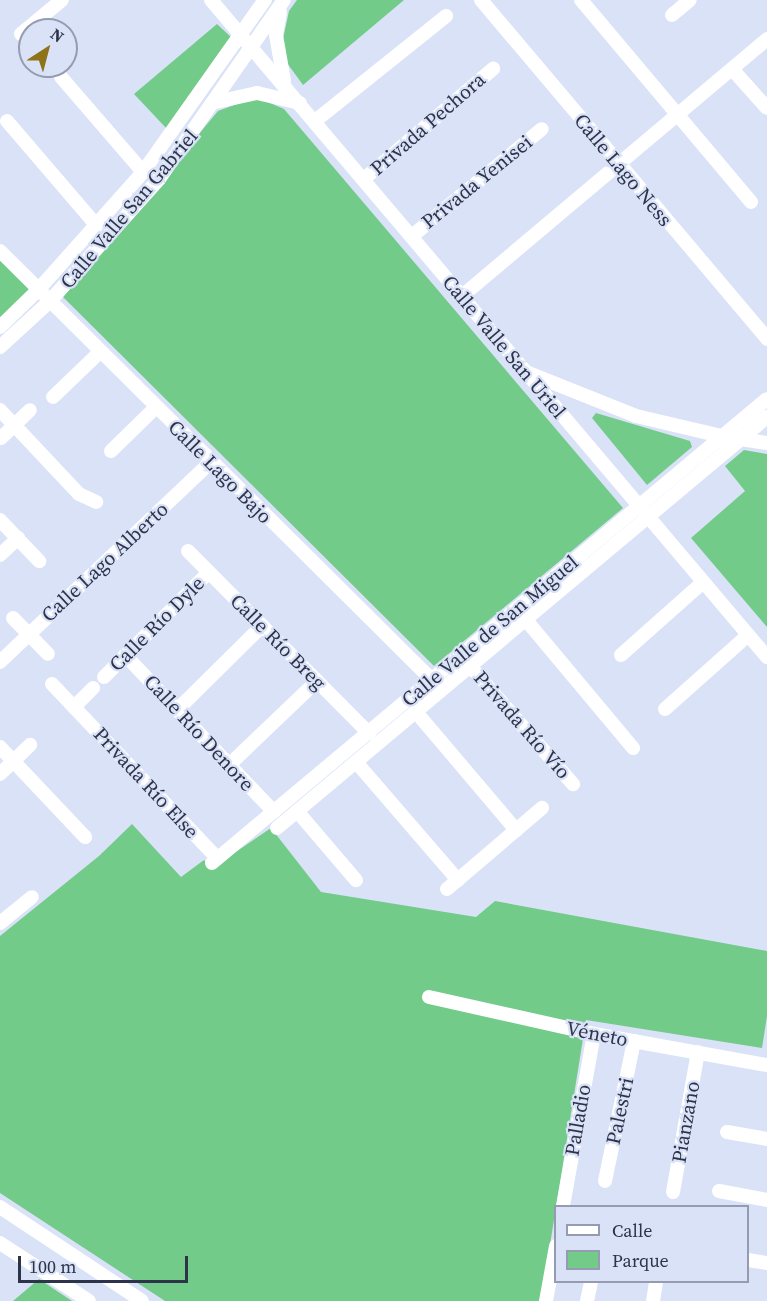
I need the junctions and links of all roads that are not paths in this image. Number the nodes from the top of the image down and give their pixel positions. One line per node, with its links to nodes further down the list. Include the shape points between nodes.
1 (62, 0): 10 (street)
2 (211, 0): 11 (street, Calle Valle San Uriel)
3 (266, 0): 11 (street, Calle Valle San Gabriel)
4 (481, 0): 25 (street, Calle Lago Ness)
5 (581, 0): 21 (street)
6 (690, 0): 8 (street)
7 (283, 2): 13 (street, Calle Valle San Gabriel); 17 (street, via 276,35)
8 (672, 15)
9 (446, 16): 23 (street)
10 (40, 18)
11 (242, 36): 13 (street, Calle Valle San Uriel); 26 (street, Calle Valle San Gabriel)
12 (767, 39): 15 (street)
13 (253, 49): 17 (street, Calle Valle San Uriel); 18 (street, Calle Valle San Gabriel)
14 (493, 69): 27 (street, Privada Pechora)
15 (732, 69): 20 (street); 21 (street)
16 (62, 78): 26 (street)
17 (285, 86): 19 (street, Calle Valle San Uriel)
18 (216, 102): 19 (street, via 257,93); 34 (street, Calle Valle San Gabriel, via 159,179)
19 (300, 103): 23 (street, Calle Valle San Uriel)
20 (767, 108)
21 (678, 115): 25 (street); 28 (street)
22 (7, 121): 29 (street)
23 (315, 121): 27 (street, Calle Valle San Uriel)
24 (542, 129): 30 (street, Privada Yenisei)
25 (617, 165): 33 (street); 36 (street, Calle Lago Ness)
26 (143, 172): 29 (street, Calle Valle San Gabriel)
27 (364, 179): 30 (street, Calle Valle San Uriel)
28 (751, 202)
29 (97, 226): 32 (street, Calle Valle San Gabriel)
30 (412, 236): 33 (street, Calle Valle San Uriel)
31 (0, 251): 32 (street, Calle Lago Bajo)
32 (38, 290): 34 (street, Calle Lago Bajo); 35 (street, Calle Valle San Gabriel)
33 (462, 296): 39 (street, Calle Valle San Uriel)
34 (50, 301): 37 (street, Calle Valle San Gabriel); 38 (street, Calle Lago Bajo)
35 (0, 327)
36 (767, 339)
37 (0, 347)
38 (100, 352): 40 (street); 42 (street, Calle Lago Bajo)
39 (522, 370): 47 (street, via 636,416); 54 (street, Calle Valle San Uriel)
40 (53, 397)
41 (767, 399): 47 (street, Calle Valle de San Miguel)
42 (155, 408): 51 (street); 52 (street, Calle Lago Bajo)
43 (0, 410): 46 (street)
44 (30, 411): 46 (street)
45 (767, 417): 49 (street, Calle Valle de San Miguel)
46 (14, 425): 48 (street); 53 (street, via 79,494)
47 (721, 436): 49 (street); 54 (street, Calle Valle de San Miguel)
48 (1, 438)
49 (741, 438): 50 (street); 55 (street, Calle Valle de San Miguel)
50 (767, 442)
51 (111, 451)
52 (210, 463): 66 (street, Calle Lago Alberto); 77 (street, Calle Lago Bajo)
53 (96, 502)
54 (637, 506): 55 (street, Calle Valle San Uriel); 77 (street, Calle Valle de San Miguel)
55 (647, 518): 62 (street, Calle Valle San Uriel); 64 (street, Calle Valle de San Miguel)
56 (0, 520): 57 (street)
57 (18, 538): 59 (street); 60 (street)
58 (188, 551): 61 (street, Calle Río Breg)
59 (0, 555)
60 (39, 561)
61 (209, 572): 65 (street, Calle Río Breg); 69 (street, Calle Río Dyle)
62 (702, 583): 67 (street, Calle Valle San Uriel); 70 (street)
63 (14, 618): 66 (street)
64 (526, 620): 73 (street, Calle Valle de San Miguel); 86 (street)
65 (262, 626): 75 (street, Calle Río Breg); 80 (street)
66 (29, 634): 68 (street); 72 (street, Calle Lago Alberto)
67 (748, 635): 71 (street, Calle Valle San Uriel); 81 (street)
68 (48, 654)
69 (125, 655): 74 (street, Calle Río Dyle); 80 (street, Calle Río Denore)
70 (621, 655)
71 (767, 657)
72 (0, 662)
73 (470, 666): 77 (street, Calle Valle de San Miguel); 91 (street, Privada Río Vío)
74 (104, 677)
75 (317, 681): 83 (street, Calle Río Breg); 89 (street)
76 (52, 684): 79 (street, Privada Río Else)
77 (437, 686): 82 (street, Calle Valle de San Miguel); 83 (street, Calle Valle de San Miguel)
78 (93, 688): 79 (street)
79 (74, 707): 98 (street, Privada Río Else)
80 (178, 709): 89 (street, Calle Río Denore)
81 (665, 709)
82 (416, 712): 88 (street, Calle Valle de San Miguel); 96 (street)
83 (369, 733): 94 (street, Calle Valle de San Miguel)
84 (30, 745): 87 (street)
85 (0, 747): 87 (street)
86 (633, 748)
87 (13, 762): 90 (street); 97 (street)
88 (356, 762): 93 (street, Calle Valle de San Miguel); 96 (street, via 452,885)
89 (229, 765): 94 (street, Calle Río Denore)
90 (0, 774)
91 (573, 784)
92 (542, 808): 96 (street)
93 (297, 811): 95 (street, Calle Valle de San Miguel); 99 (street)
94 (274, 812): 98 (street, Calle Valle de San Miguel)
95 (277, 828)
96 (516, 830)
97 (85, 837)
98 (214, 861)
99 (356, 880)
100 (32, 897): 101 (street)
101 (0, 922)
102 (429, 997): 103 (street, Véneto)
103 (594, 1034): 104 (street, Véneto); 113 (street, Palladio)
104 (634, 1041): 105 (street, Véneto); 109 (street, Palestri)
105 (698, 1052): 106 (street, Véneto); 111 (street, Pianzano)
106 (767, 1065)
107 (727, 1132): 108 (street)
108 (767, 1139)
109 (605, 1181)
110 (719, 1191): 112 (street)
111 (673, 1192)
112 (767, 1200)
113 (563, 1205)
114 (0, 1207): 122 (street)
115 (0, 1243): 121 (street)
116 (554, 1252): 123 (street)
117 (749, 1260): 118 (street)
118 (767, 1263)
119 (591, 1283): 124 (street)
120 (656, 1283): 125 (street)
121 (89, 1301)
122 (142, 1301)
123 (546, 1301)
124 (587, 1301)
125 (653, 1301)

